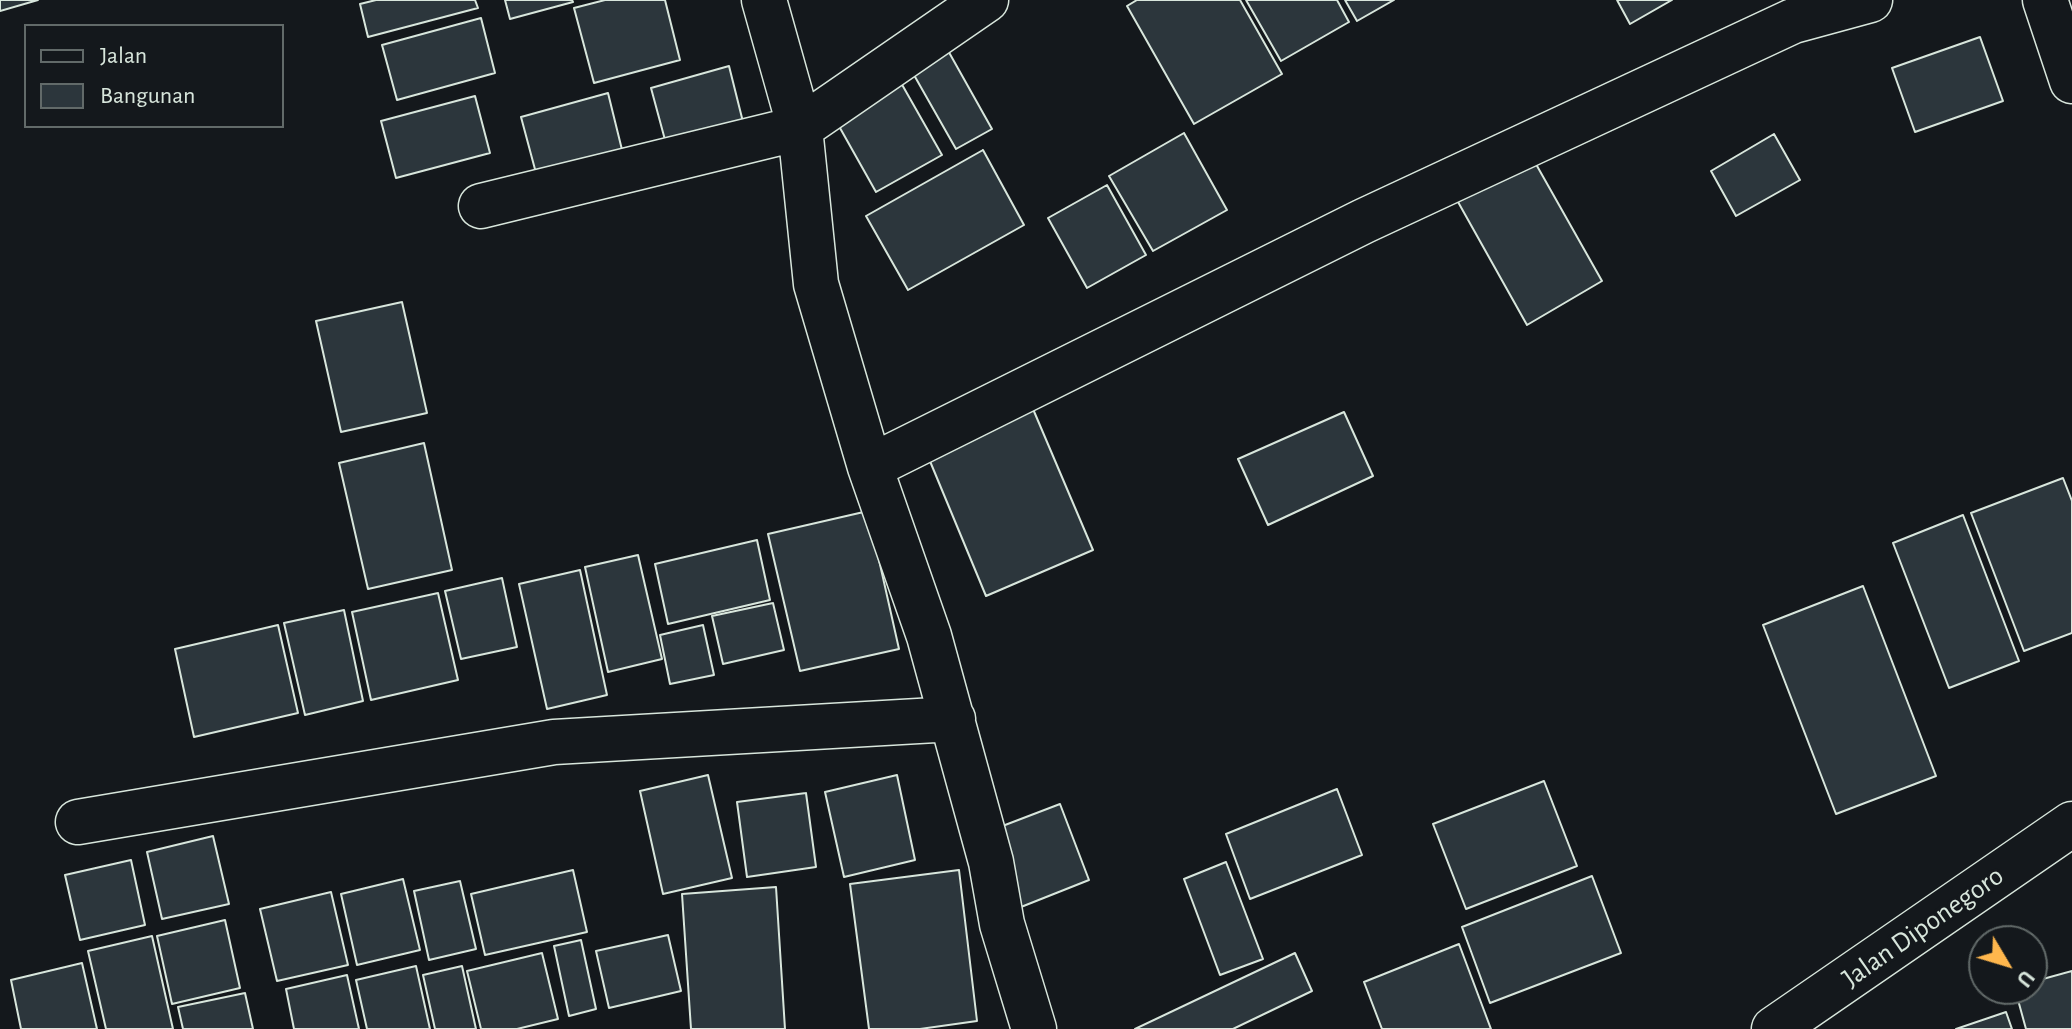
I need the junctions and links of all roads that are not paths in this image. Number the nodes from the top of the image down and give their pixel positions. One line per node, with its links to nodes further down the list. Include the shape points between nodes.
1 (764, 0): 6 (street)
2 (986, 0): 6 (street)
3 (1870, 0): 8 (street, via 1793,21 1379,214)
4 (2045, 0): 5 (street)
5 (2072, 81)
6 (800, 128): 7 (street); 8 (street, via 816,284)
7 (481, 206)
8 (870, 467): 9 (street)
9 (953, 719): 10 (street, via 554,742); 12 (street, via 1002,924)
10 (78, 822)
11 (2072, 824): 13 (street, Jalan Diponegoro)
12 (1034, 1029)
13 (1774, 1029)

